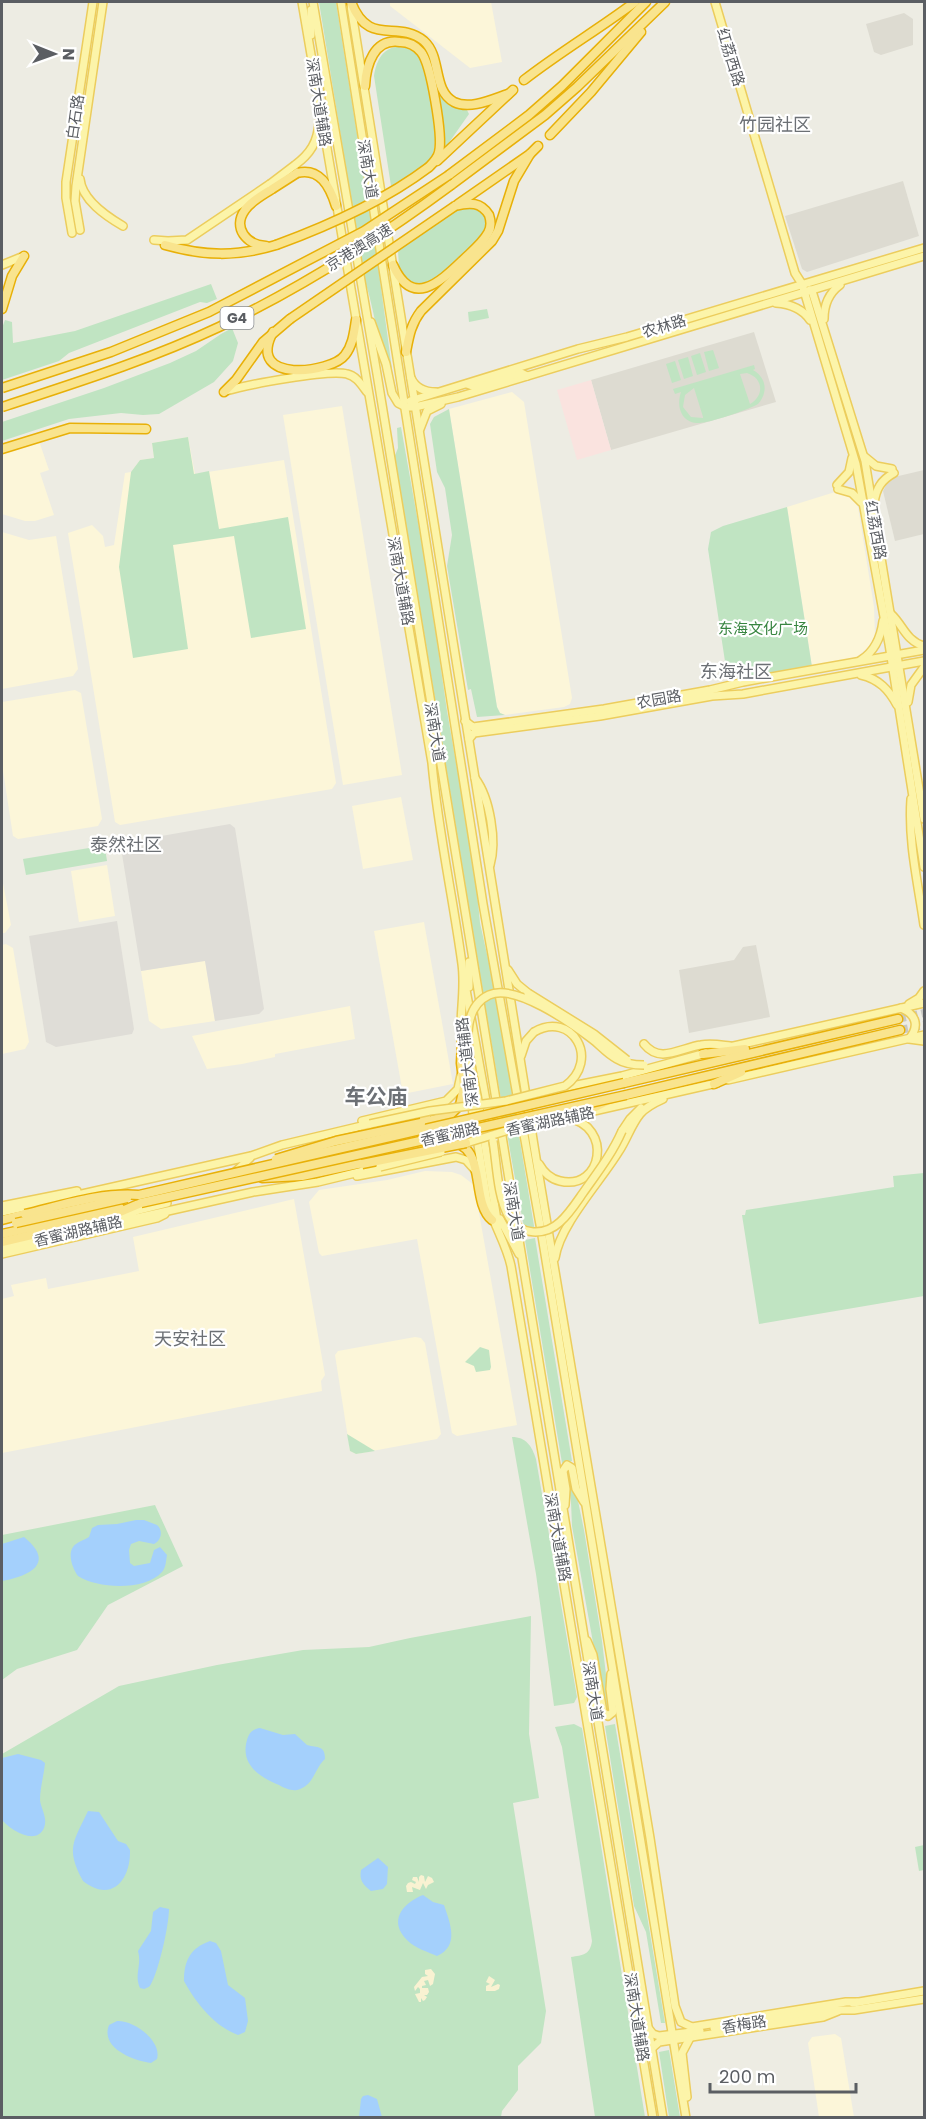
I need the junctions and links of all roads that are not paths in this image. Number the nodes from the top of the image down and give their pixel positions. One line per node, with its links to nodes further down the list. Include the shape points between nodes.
1 (93, 2): 27 (main road, 白石路, via 66,182)
2 (102, 2): 19 (main road, 白石路)
3 (302, 2): 12 (main road, 深南大道辅路)
4 (312, 2): 12 (main road); 42 (main road, 深南大道)
5 (341, 2): 11 (main road, 深南大道)
6 (351, 2): 14 (main road); 20 (highway, via 364,23 377,30 420,38 435,58 443,91 453,101 476,104 511,92)
7 (635, 2): 13 (highway)
8 (646, 2): 56 (highway, 京港澳高速 / G4, bridge, via 546,100 449,175 364,231 209,312 111,352)
9 (666, 2): 16 (highway); 63 (highway, 京港澳高速 / G4, bridge, via 545,115 367,244 265,304 152,356)
10 (715, 2): 38 (main road, 红荔西路, via 795,273)
11 (350, 56): 14 (main road); 61 (main road, 深南大道)
12 (312, 59): 15 (main road, 深南大道辅路)
13 (524, 80)
14 (365, 86): 20 (highway, via 371,56 383,44 393,41 418,49 428,66 440,146); 35 (main road)
15 (320, 108): 21 (main road, via 315,143); 23 (main road, 深南大道辅路)
16 (550, 135)
17 (538, 146): 18 (highway)
18 (530, 154): 24 (highway); 36 (highway, via 511,189 495,236)
19 (80, 162): 25 (main road, via 80,183 85,194); 26 (main road, 白石路, via 75,194)
20 (429, 167): 30 (highway, bridge, via 364,206)
21 (296, 169): 22 (highway, bridge); 23 (highway, via 320,177)
22 (271, 186): 28 (main road, via 187,240); 30 (highway, via 247,207 240,226 249,241 262,246)
23 (336, 206): 43 (main road, 深南大道辅路)
24 (455, 206): 36 (highway, via 479,204 490,221 486,236); 48 (highway, bridge)
25 (123, 226)
26 (81, 230)
27 (72, 233)
28 (154, 240)
29 (165, 245): 30 (highway, via 221,255)
30 (276, 245)
31 (924, 248): 38 (main road, 农林路)
32 (24, 256): 34 (main road); 44 (highway, via 12,276)
33 (924, 256): 37 (main road, 农林路)
34 (2, 265)
35 (393, 265): 36 (highway, via 401,280 412,287 427,288); 50 (main road)
36 (462, 266): 50 (highway, via 414,320)
37 (847, 280): 39 (main road, 农林路); 47 (main road, via 833,291 825,305)
38 (802, 284): 39 (main road); 40 (main road, 红荔西路); 55 (main road, 农林路)
39 (812, 291): 40 (main road, 农林路); 47 (main road, 红荔西路)
40 (803, 294): 41 (main road, 农林路); 46 (main road, 红荔西路)
41 (770, 303): 46 (main road, via 798,308); 53 (main road, 农林路)
42 (365, 305): 49 (main road, 深南大道); 61 (main road, 深南大道, via 392,393 398,403)
43 (353, 306): 45 (main road, 深南大道辅路); 49 (main road)
44 (2, 309)
45 (356, 320): 51 (highway, via 344,357); 59 (main road, 深南大道辅路)
46 (814, 328): 66 (main road, 红荔西路)
47 (824, 330): 68 (main road, 红荔西路)
48 (273, 332): 52 (highway, via 267,353 273,364); 57 (highway)
49 (372, 343): 71 (main road, 深南大道)
50 (406, 352): 54 (main road)
51 (326, 369): 52 (highway); 59 (main road, via 352,376)
52 (301, 373): 57 (main road)
53 (528, 376): 55 (main road, via 521,373 475,387); 60 (main road, 农林路)
54 (410, 377): 58 (main road, via 424,391); 62 (main road)
55 (467, 384): 58 (main road, 农林路)
56 (2, 388)
57 (224, 392)
58 (442, 392): 62 (main road, 农林路)
59 (368, 394): 69 (main road, 深南大道辅路)
60 (458, 397): 62 (main road, 农林路); 65 (main road, via 427,411)
61 (405, 403): 62 (main road); 74 (main road, 深南大道)
62 (414, 404): 65 (main road)
63 (2, 407)
64 (146, 429): 67 (highway, via 70,428)
65 (419, 437): 70 (main road)
66 (851, 446): 72 (main road, 红荔西路); 72 (main road, via 851,466 838,487 857,497)
67 (2, 449)
68 (861, 452): 73 (main road, 红荔西路); 73 (main road, via 870,463 893,471 876,494)
69 (380, 460): 71 (main road); 78 (main road, 深南大道辅路)
70 (425, 475): 74 (main road); 76 (main road)
71 (396, 499): 75 (main road, 深南大道)
72 (864, 508): 77 (main road, 红荔西路)
73 (874, 515): 77 (main road, 红荔西路)
74 (424, 525): 79 (main road, 深南大道)
75 (412, 593): 78 (main road); 99 (main road, 深南大道)
76 (445, 600): 79 (main road); 90 (main road)
77 (887, 615): 80 (main road, via 897,620 904,634); 82 (main road, 红荔西路); 84 (main road, via 875,646)
78 (410, 637): 93 (main road, 深南大道辅路)
79 (443, 643): 94 (main road, 深南大道)
80 (924, 646)
81 (924, 650): 82 (main road, 农园路)
82 (894, 656): 84 (main road, 农园路); 85 (main road, 红荔西路)
83 (924, 661): 85 (main road, 农园路)
84 (856, 663): 89 (main road, 农园路)
85 (896, 667): 87 (main road, 农园路); 88 (main road, 红荔西路)
86 (924, 667): 88 (main road, via 911,685)
87 (853, 675): 88 (main road, via 879,682); 89 (main road, 农园路, via 743,694)
88 (903, 710): 96 (main road, 红荔西路)
89 (545, 719): 91 (main road, 农园路)
90 (465, 722): 91 (main road, 农园路, via 473,727); 92 (main road)
91 (498, 727): 92 (main road, 农园路, via 474,733)
92 (468, 741): 95 (main road)
93 (432, 763): 99 (main road); 106 (main road, 深南大道辅路)
94 (463, 766): 98 (main road); 166 (main road, 深南大道)
95 (474, 777): 98 (main road); 101 (main road, via 486,796 494,846)
96 (915, 787): 97 (main road, 红荔西路); 100 (main road, 红荔西路); 102 (main road, 红荔西路); 103 (main road, 红荔西路, via 910,832)
97 (924, 800)
98 (478, 801): 101 (main road)
99 (447, 803): 104 (main road, 深南大道)
100 (924, 819)
101 (489, 867): 105 (main road)
102 (924, 867)
103 (924, 925)
104 (469, 942): 108 (main road); 163 (main road, 深南大道)
105 (503, 953): 121 (main road); 125 (main road, bridge, via 512,978 528,993 594,1034 621,1056)
106 (462, 966): 108 (main road); 116 (main road, 深南大道辅路)
107 (924, 991): 110 (main road)
108 (469, 1003): 137 (main road, bridge, via 501,1193 509,1217 525,1231 550,1230 567,1216)
109 (924, 1003): 110 (main road, 香蜜湖路辅路)
110 (901, 1008): 114 (main road, via 911,1013 915,1022); 119 (main road, 香蜜湖路辅路)
111 (898, 1019): 118 (highway, 香蜜湖路)
112 (900, 1030): 124 (highway, 香蜜湖路)
113 (924, 1035): 114 (main road, 香蜜湖路辅路)
114 (909, 1039): 115 (main road); 127 (main road, 香蜜湖路辅路)
115 (924, 1041)
116 (462, 1042): 122 (highway); 155 (main road, 深南大道辅路)
117 (644, 1044): 119 (main road, via 658,1054 702,1045)
118 (782, 1045): 120 (highway); 126 (highway, 香蜜湖路)
119 (733, 1046): 120 (main road, 香蜜湖路辅路)
120 (703, 1054): 123 (main road, 香蜜湖路辅路)
121 (521, 1062): 128 (main road, bridge, via 524,1046 534,1032 560,1027 574,1036 582,1061 572,1081); 141 (main road)
122 (461, 1063): 136 (main road, via 458,1089 446,1101); 138 (highway, bridge, via 464,1094 450,1115)
123 (668, 1063): 125 (main road); 126 (main road, 香蜜湖路辅路)
124 (762, 1063): 127 (highway); 132 (highway, 香蜜湖路)
125 (644, 1065): 148 (main road, bridge, via 617,1059 529,999 508,992 496,993 476,1005 469,1018 468,1038)
126 (623, 1079): 128 (main road, 香蜜湖路辅路); 143 (highway, 香蜜湖路, bridge)
127 (714, 1084): 129 (main road, 香蜜湖路辅路)
128 (557, 1089): 133 (main road, 香蜜湖路辅路, bridge)
129 (676, 1093): 131 (main road, 香蜜湖路辅路); 137 (main road, via 645,1109)
130 (615, 1097): 132 (highway, 香蜜湖路, bridge); 134 (highway, bridge); 143 (highway, 香蜜湖路, bridge)
131 (658, 1097): 132 (main road, 香蜜湖路辅路); 137 (main road, via 635,1113)
132 (627, 1100): 134 (main road, 香蜜湖路辅路)
133 (458, 1107): 136 (main road, 香蜜湖路辅路, bridge); 138 (highway, bridge)
134 (580, 1114): 135 (main road, 香蜜湖路辅路)
135 (562, 1118): 139 (main road, 香蜜湖路辅路, bridge); 141 (main road, via 590,1129 598,1146 597,1161 590,1172 575,1181 558,1180 546,1174)
136 (334, 1132): 140 (main road, 香蜜湖路辅路)
137 (625, 1133): 164 (main road, via 619,1152 566,1228 556,1255)
138 (356, 1136): 143 (highway, bridge, via 288,1155)
139 (466, 1143): 142 (highway, bridge); 145 (main road, 香蜜湖路辅路, bridge)
140 (251, 1156): 146 (main road, 香蜜湖路辅路); 151 (main road, via 224,1179 178,1192 176,1202)
141 (536, 1158): 164 (main road)
142 (362, 1164): 143 (highway, bridge, via 302,1176); 144 (highway, bridge, via 452,1142 465,1147)
143 (254, 1173): 147 (highway, 香蜜湖路, bridge)
144 (477, 1173): 145 (main road, via 471,1163 456,1157); 155 (highway, via 483,1207)
145 (342, 1177): 151 (main road, 香蜜湖路辅路)
146 (92, 1190): 150 (main road); 153 (main road, 香蜜湖路辅路)
147 (140, 1199): 154 (highway, 香蜜湖路, bridge, via 122,1194 105,1196); 156 (highway, bridge); 158 (highway); 160 (highway, 香蜜湖路, via 108,1217)
148 (494, 1200): 159 (main road); 163 (main road)
149 (166, 1203): 157 (main road)
150 (2, 1206)
151 (181, 1209): 152 (main road, 香蜜湖路辅路)
152 (172, 1211): 157 (main road, 香蜜湖路辅路); 162 (main road, via 157,1218)
153 (2, 1212)
154 (2, 1220)
155 (492, 1220): 159 (main road, 深南大道辅路)
156 (2, 1225)
157 (100, 1226): 161 (main road, 香蜜湖路辅路)
158 (2, 1234)
159 (501, 1238): 167 (main road, 深南大道辅路, via 512,1266)
160 (2, 1242)
161 (2, 1248)
162 (2, 1254)
163 (523, 1268): 169 (main road, 深南大道)
164 (556, 1275): 165 (main road)
165 (575, 1392): 166 (main road); 174 (main road)
166 (576, 1446): 168 (main road, 深南大道)
167 (552, 1503): 170 (main road); 175 (main road, 深南大道辅路)
168 (586, 1507): 169 (main road, via 576,1489 572,1468 566,1466); 172 (main road, 深南大道)
169 (564, 1517): 170 (main road, 深南大道)
170 (568, 1540): 171 (main road, 深南大道)
171 (584, 1637): 173 (main road, via 593,1655 603,1712 608,1716 613,1710); 175 (main road); 177 (main road, 深南大道)
172 (609, 1647): 173 (main road, 深南大道); 174 (main road)
173 (612, 1661): 179 (main road, 深南大道)
174 (623, 1676): 178 (main road)
175 (582, 1679): 176 (main road, 深南大道辅路)
176 (591, 1733): 177 (main road); 193 (main road, 深南大道辅路)
177 (604, 1758): 188 (main road, 深南大道)
178 (650, 1838): 179 (main road); 181 (main road)
179 (646, 1872): 180 (main road, 深南大道)
180 (656, 1935): 181 (main road); 187 (main road, 深南大道)
181 (668, 1961): 183 (main road)
182 (924, 1991): 185 (main road, 香梅路)
183 (673, 1993): 185 (main road, via 680,2019 692,2027); 187 (main road)
184 (924, 1999): 186 (main road, 香梅路)
185 (857, 2002): 186 (main road, 香梅路)
186 (841, 2010): 189 (main road, 香梅路); 191 (main road, 香梅路)
187 (670, 2022): 190 (main road, 深南大道)
188 (648, 2029): 190 (main road, 香梅路, via 655,2035); 192 (main road, 深南大道)
189 (696, 2031): 190 (main road, 香梅路); 191 (main road)
190 (673, 2037): 191 (main road, 香梅路); 192 (main road, 香梅路); 195 (main road, 深南大道)
191 (690, 2038): 195 (main road, via 682,2053)
192 (652, 2048): 194 (main road, 深南大道)
193 (653, 2118)
194 (663, 2118)
195 (686, 2118)

